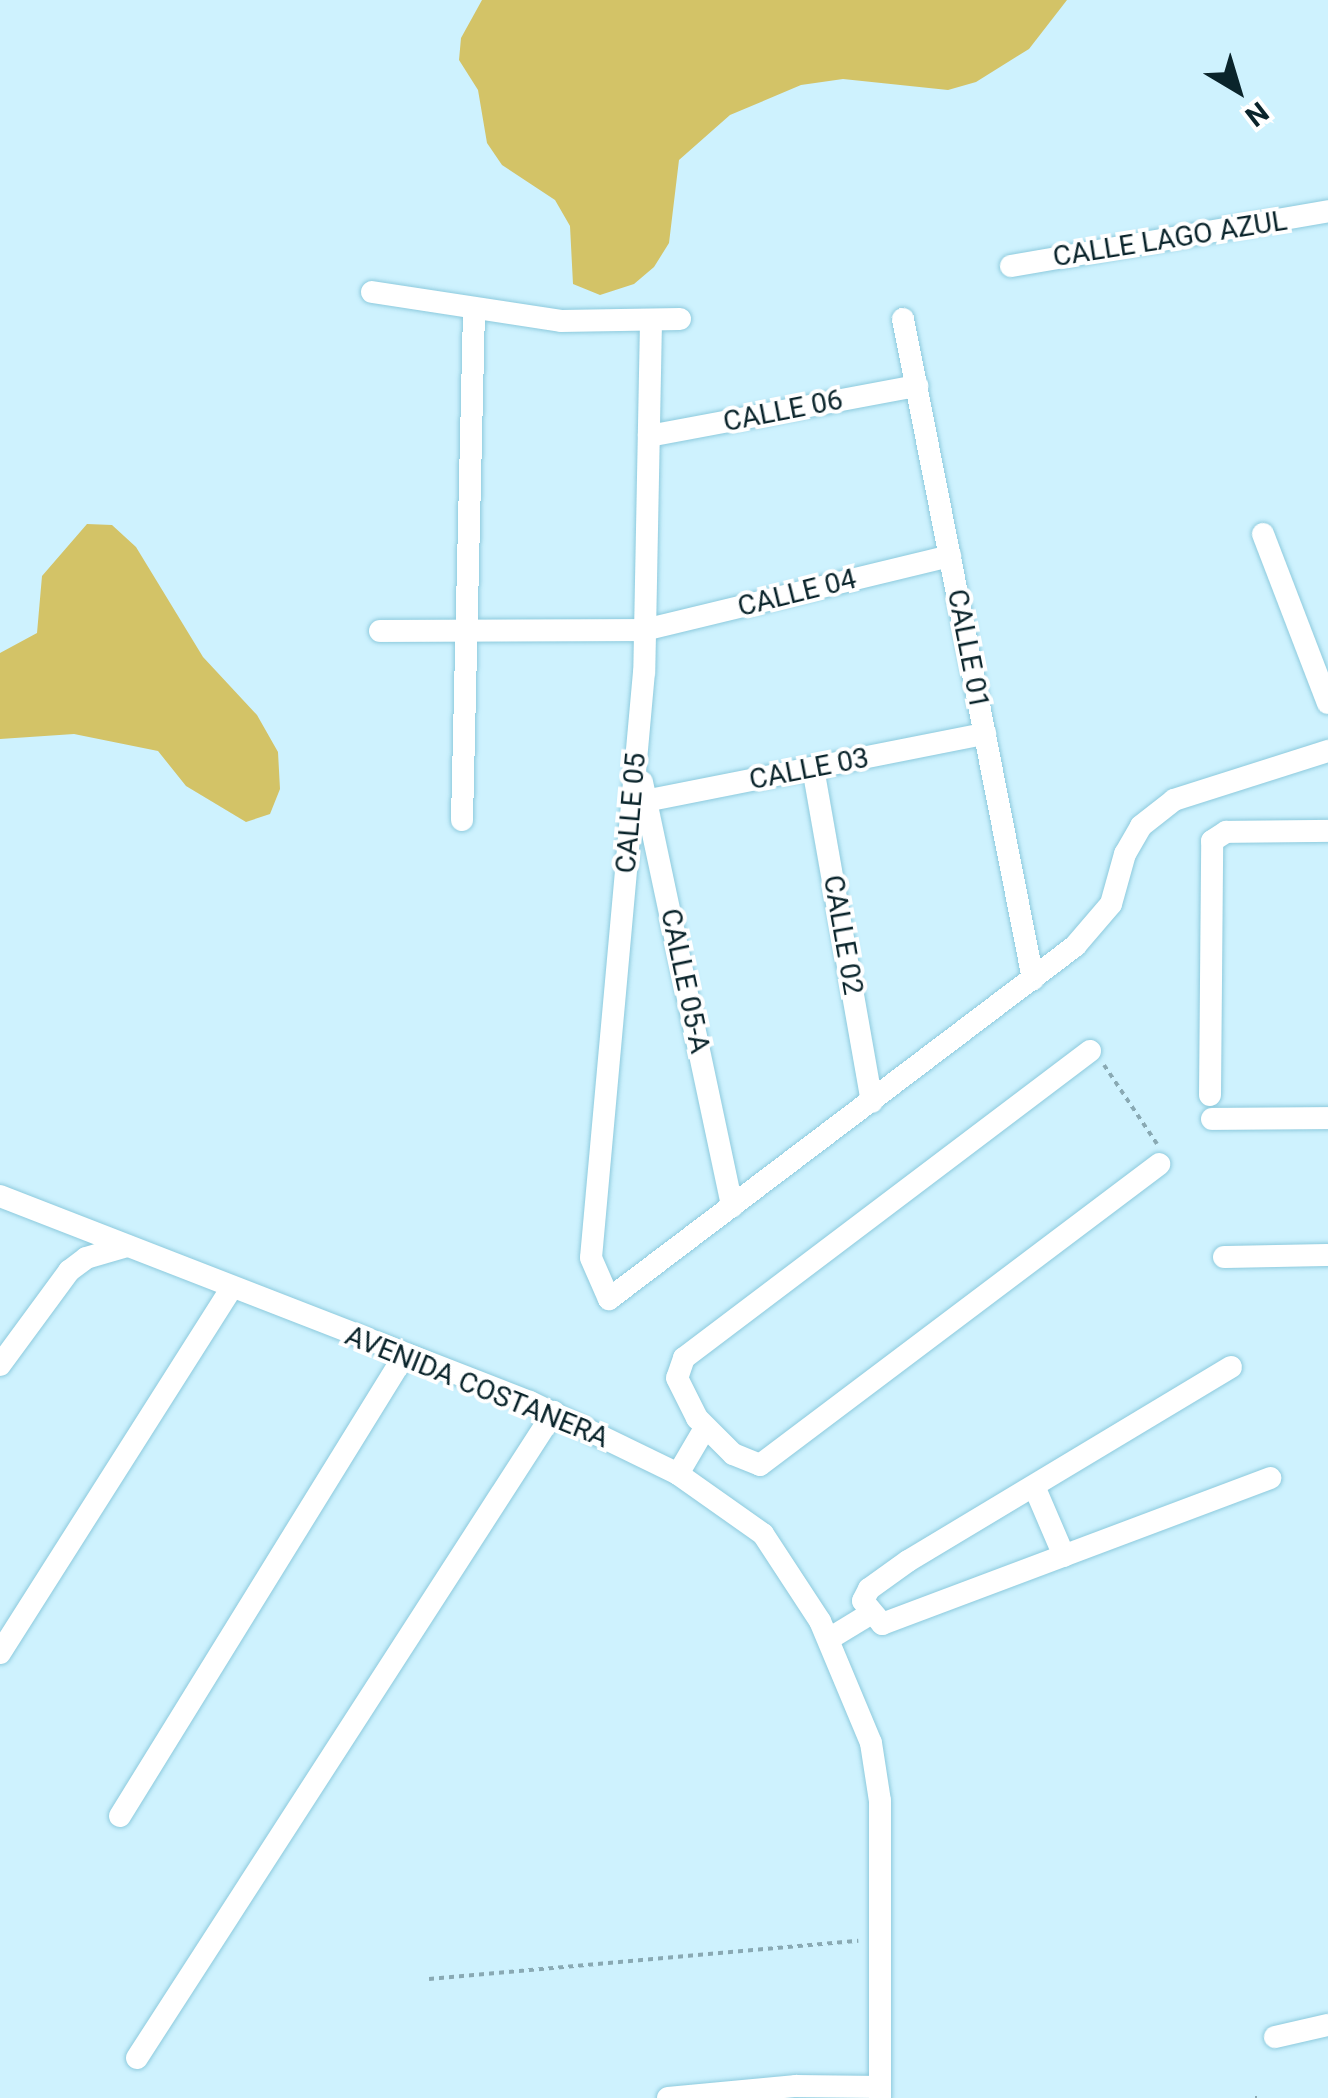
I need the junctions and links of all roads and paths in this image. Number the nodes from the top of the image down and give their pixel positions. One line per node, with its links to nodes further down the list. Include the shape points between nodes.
1 (1328, 212): 2 (street, CALLE LAGO AZUL)
2 (1011, 266)
3 (372, 292): 4 (street)
4 (474, 309): 7 (street, via 561,321); 14 (street)
5 (680, 319): 7 (street)
6 (904, 319): 8 (street, CALLE 01)
7 (651, 321): 9 (street, CALLE 05)
8 (917, 386): 9 (street, CALLE 06); 11 (street, CALLE 01)
9 (648, 436): 12 (street, CALLE 05)
10 (1263, 534): 15 (street)
11 (950, 556): 12 (street, CALLE 04); 16 (street, CALLE 01)
12 (644, 630): 14 (street, CALLE 04); 19 (street, CALLE 05)
13 (380, 631): 14 (street, CALLE 04)
14 (467, 631): 20 (street)
15 (1328, 703)
16 (985, 734): 18 (street, CALLE 03); 22 (street, CALLE 01)
17 (1328, 751): 22 (street, via 1174,800 1141,826 1102,918)
18 (812, 768): 19 (street, CALLE 03); 25 (street, CALLE 02)
19 (639, 802): 30 (street, CALLE 05-A); 30 (street, CALLE 05, via 591,1258 610,1299)
20 (462, 820)
21 (1328, 831): 24 (street, via 1226,832 1212,841)
22 (1033, 980): 25 (street)
23 (1090, 1051): 28 (path, via 1155,1139); 39 (street, via 684,1358 677,1378)
24 (1210, 1095)
25 (872, 1102): 30 (street)
26 (1328, 1118): 27 (street)
27 (1212, 1119)
28 (1159, 1164): 39 (street, via 760,1465 733,1454)
29 (0, 1196): 31 (street, AVENIDA COSTANERA)
30 (732, 1207)
31 (127, 1246): 34 (street, AVENIDA COSTANERA); 36 (street, via 86,1258 68,1272)
32 (1328, 1256): 33 (street)
33 (1224, 1257)
34 (230, 1290): 35 (street, AVENIDA COSTANERA); 46 (street)
35 (404, 1356): 38 (street, AVENIDA COSTANERA); 47 (street)
36 (0, 1365)
37 (1231, 1368): 42 (street)
38 (554, 1412): 40 (street, AVENIDA COSTANERA); 52 (street)
39 (706, 1428): 40 (street)
40 (678, 1474): 45 (street, AVENIDA COSTANERA, via 764,1534)
41 (1270, 1478): 43 (street)
42 (1034, 1486): 43 (street); 44 (street, via 879,1580 863,1596)
43 (1064, 1556): 44 (street, via 882,1624)
44 (870, 1614): 45 (street)
45 (829, 1639): 48 (street, AVENIDA COSTANERA, via 862,1712 877,1771)
46 (0, 1653)
47 (120, 1816)
48 (878, 1940): 49 (path); 53 (street, AVENIDA COSTANERA)
49 (429, 1978)
50 (1328, 2025): 51 (street)
51 (1275, 2036)
52 (138, 2058)
53 (880, 2092): 54 (street, via 796,2086)
54 (668, 2098)

